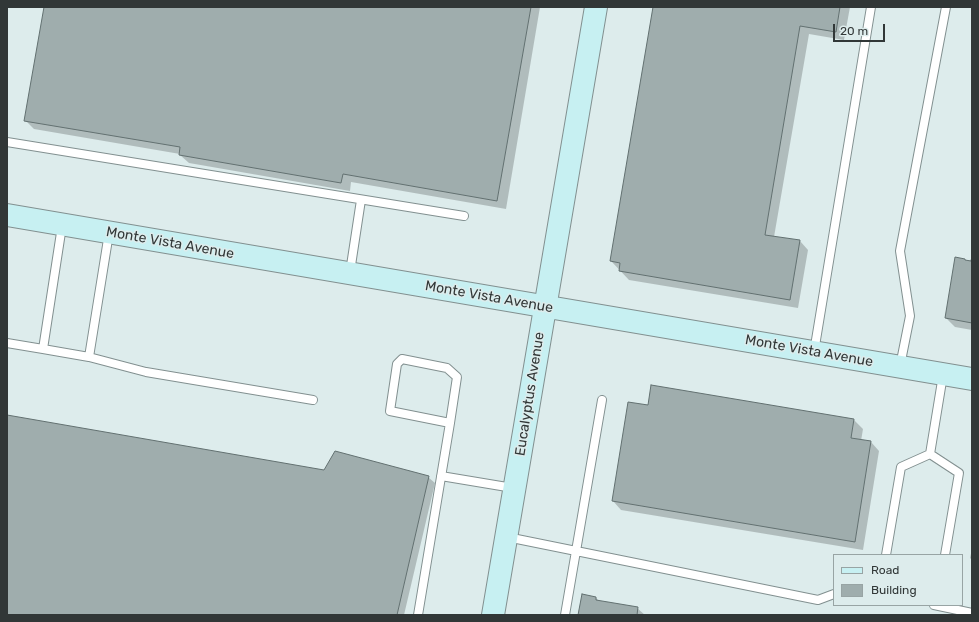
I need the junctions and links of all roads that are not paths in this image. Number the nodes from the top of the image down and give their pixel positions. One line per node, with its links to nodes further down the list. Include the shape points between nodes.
1 (596, 7): 11 (street, Eucalyptus Avenue)
2 (871, 7): 14 (lane)
3 (946, 7): 16 (lane, via 900,250 910,316)
4 (7, 142): 5 (lane)
5 (361, 200): 7 (lane); 10 (lane)
6 (7, 215): 8 (street, Monte Vista Avenue)
7 (464, 216)
8 (62, 225): 9 (street, Monte Vista Avenue); 13 (lane)
9 (109, 233): 10 (street, Monte Vista Avenue); 15 (lane)
10 (350, 274): 11 (street, Monte Vista Avenue)
11 (545, 307): 14 (street, Monte Vista Avenue); 24 (street, Eucalyptus Avenue)
12 (7, 343): 13 (lane)
13 (43, 349): 15 (lane)
14 (814, 352): 16 (street, Monte Vista Avenue)
15 (88, 357): 19 (lane, via 146,372)
16 (900, 367): 17 (street, Monte Vista Avenue)
17 (943, 374): 18 (street, Monte Vista Avenue); 22 (lane)
18 (972, 379)
19 (313, 400)
20 (602, 400): 26 (lane)
21 (450, 423): 21 (lane, via 457,377 447,368 402,359 397,364 390,411); 23 (lane)
22 (930, 454): 27 (lane, via 901,468); 28 (lane, via 959,474)
23 (441, 476): 24 (lane); 32 (lane)
24 (515, 488): 25 (street, Eucalyptus Avenue)
25 (506, 537): 26 (lane); 33 (street, Eucalyptus Avenue)
26 (576, 551): 29 (lane, via 818,600); 34 (lane)
27 (886, 554)
28 (945, 554)
29 (833, 594)
30 (941, 606): 31 (lane)
31 (972, 613)
32 (418, 615)
33 (493, 615)
34 (565, 615)

